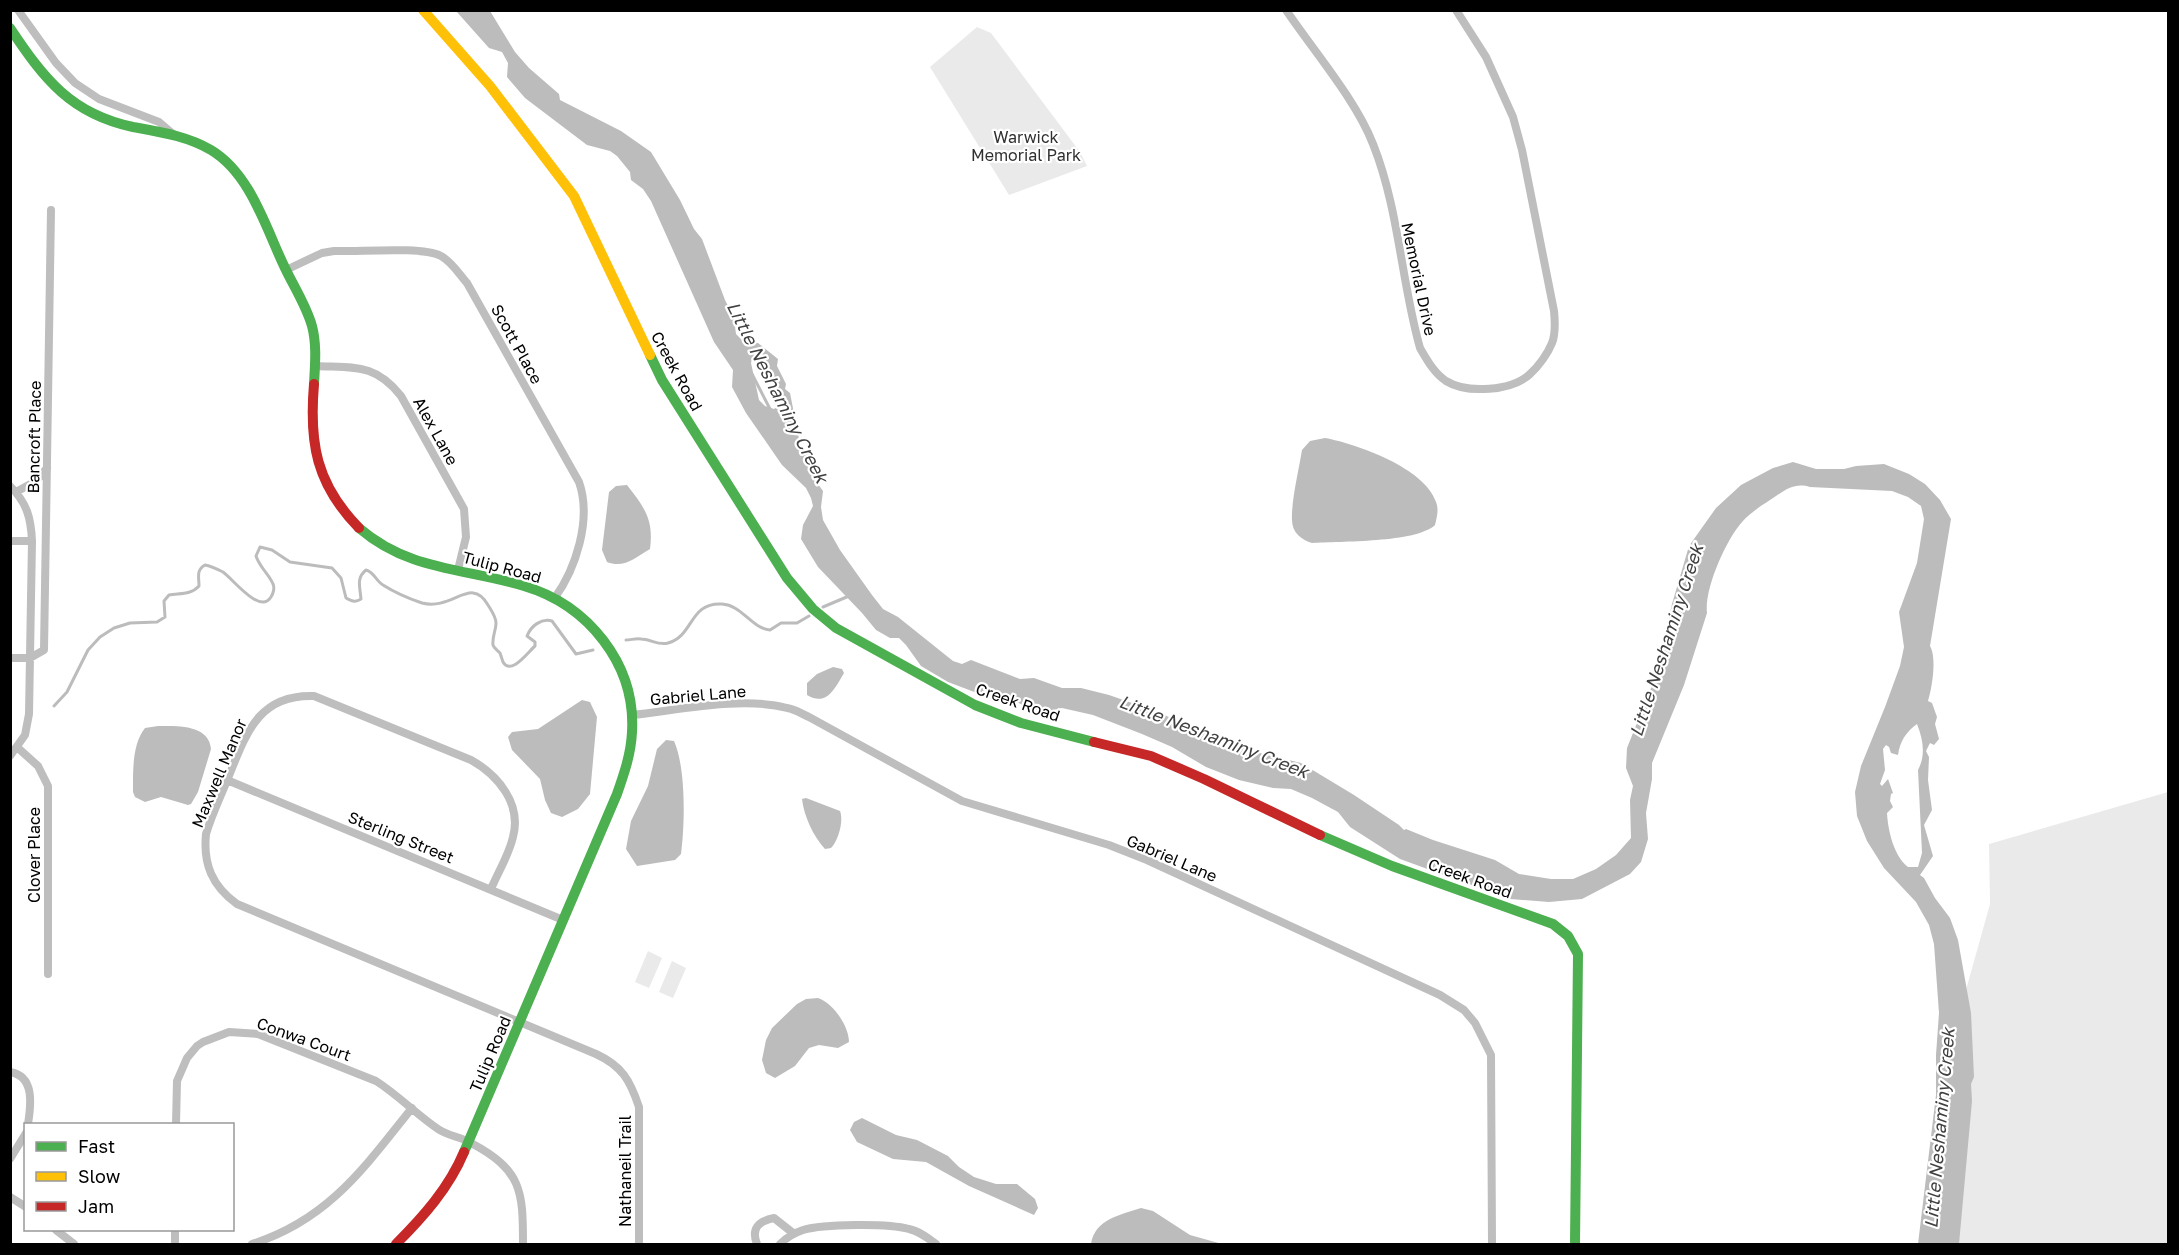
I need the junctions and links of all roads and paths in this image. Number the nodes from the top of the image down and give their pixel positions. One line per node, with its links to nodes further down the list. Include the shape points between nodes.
1 (18, 10): 6 (street, Tulip Road, via 75,83 99,99 159,122)
2 (423, 10): 46 (street, Creek Road, via 505,104 569,188 668,389 787,579 836,628 975,705 1021,723 1151,756 1339,844 1564,930 1578,954)
3 (1286, 10): 4 (street, Memorial Drive, via 1352,104 1373,142 1386,185 1420,348 1444,380 1477,390 1516,382 1529,375 1552,344 1554,310 1513,117 1486,57)
4 (1456, 10)
5 (10, 28): 6 (street, Tulip Road, via 40,73 73,103 112,121)
6 (174, 135): 8 (street, Tulip Road, via 210,149 237,174)
7 (51, 210): 10 (street, Bancroft Place)
8 (286, 270): 9 (street, Tulip Road, via 313,330); 15 (street, Scott Place, via 334,251 423,251 448,262 467,283 582,492 583,524 572,569)
9 (316, 366): 14 (street, Tulip Road, via 313,441 324,477 338,503 368,537 390,550 416,561); 14 (street, Alex Lane, via 374,372 401,396 464,509 466,537)
10 (47, 468): 11 (street, via 36,481); 17 (street, Bancroft Place, via 44,650)
11 (14, 489): 13 (street, via 28,511)
12 (10, 541): 13 (street)
13 (32, 541): 17 (street)
14 (458, 570): 15 (street, Tulip Road, via 527,586)
15 (554, 599): 18 (street, Tulip Road, via 581,615 608,645 623,677)
16 (10, 658): 17 (street)
17 (30, 658): 19 (street, via 29,719)
18 (632, 715): 23 (street, Tulip Road, via 633,734 626,768); 45 (street, Gabriel Lane, via 736,704 765,703 789,708 962,801 1147,860 1448,1000 1475,1023 1491,1055)
19 (18, 748): 20 (street); 24 (street, Clover Place, via 38,766 48,786)
20 (10, 756)
21 (227, 780): 22 (street, Sterling Street); 22 (street, Maxwell Manor, via 257,717 271,706 304,696 314,696 471,760 486,768 509,797 515,827); 25 (street, Maxwell Manor, via 209,824 205,854 209,872 230,899)
22 (491, 889): 23 (street, Sterling Street)
23 (563, 920): 25 (street, Tulip Road)
24 (48, 974)
25 (520, 1022): 31 (street, Tulip Road); 41 (street, Nathaneil Trail, via 608,1060 623,1072 632,1088 639,1107)
26 (10, 1072): 28 (street, via 28,1083)
27 (412, 1108): 29 (street, Conwa Court, via 366,1077 258,1034 229,1032 196,1046 187,1058 177,1081); 31 (street, Conwa Court, via 438,1129); 38 (street, via 340,1194 295,1225)
28 (28, 1123)
29 (176, 1123)
30 (24, 1136): 32 (street)
31 (469, 1142): 39 (street, Tulip Road, via 445,1186); 40 (street, Conwa Court, via 504,1165 516,1182 523,1205)
32 (10, 1159)
33 (10, 1197): 34 (street)
34 (24, 1207)
35 (57, 1231): 37 (street)
36 (794, 1233): 42 (street, via 774,1218 763,1220 756,1227); 43 (street); 44 (street, via 828,1226 897,1226 925,1235)
37 (74, 1245)
38 (252, 1245)
39 (396, 1245)
40 (523, 1245)
41 (639, 1245)
42 (757, 1245)
43 (780, 1245)
44 (936, 1245)
45 (1492, 1245)
46 (1575, 1245)

